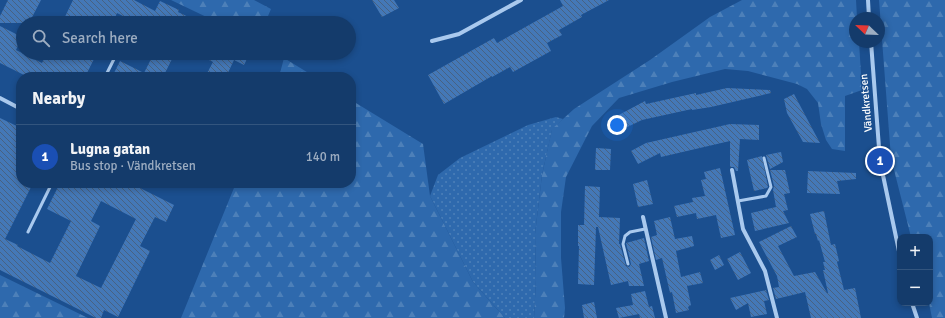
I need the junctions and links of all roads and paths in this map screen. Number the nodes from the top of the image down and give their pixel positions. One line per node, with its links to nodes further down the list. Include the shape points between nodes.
1 (521, 0): 4 (street, via 459,34)
2 (868, 0): 3 (street)
3 (869, 12)
4 (432, 41)
5 (871, 48): 17 (street, Vändkretsen, via 880,161)
6 (114, 60): 7 (lane)
7 (108, 72)
8 (0, 98): 9 (street)
9 (16, 106)
10 (764, 158): 13 (lane, via 770,191 766,196)
11 (732, 170): 13 (street)
12 (50, 188): 16 (lane)
13 (738, 201): 21 (street, via 743,229 765,271)
14 (643, 217): 15 (street)
15 (645, 229): 18 (lane, via 630,232 625,236 623,244); 20 (street)
16 (28, 232)
17 (897, 242)
18 (628, 264)
19 (913, 306): 22 (street)
20 (666, 318)
21 (777, 318)
22 (917, 318)

